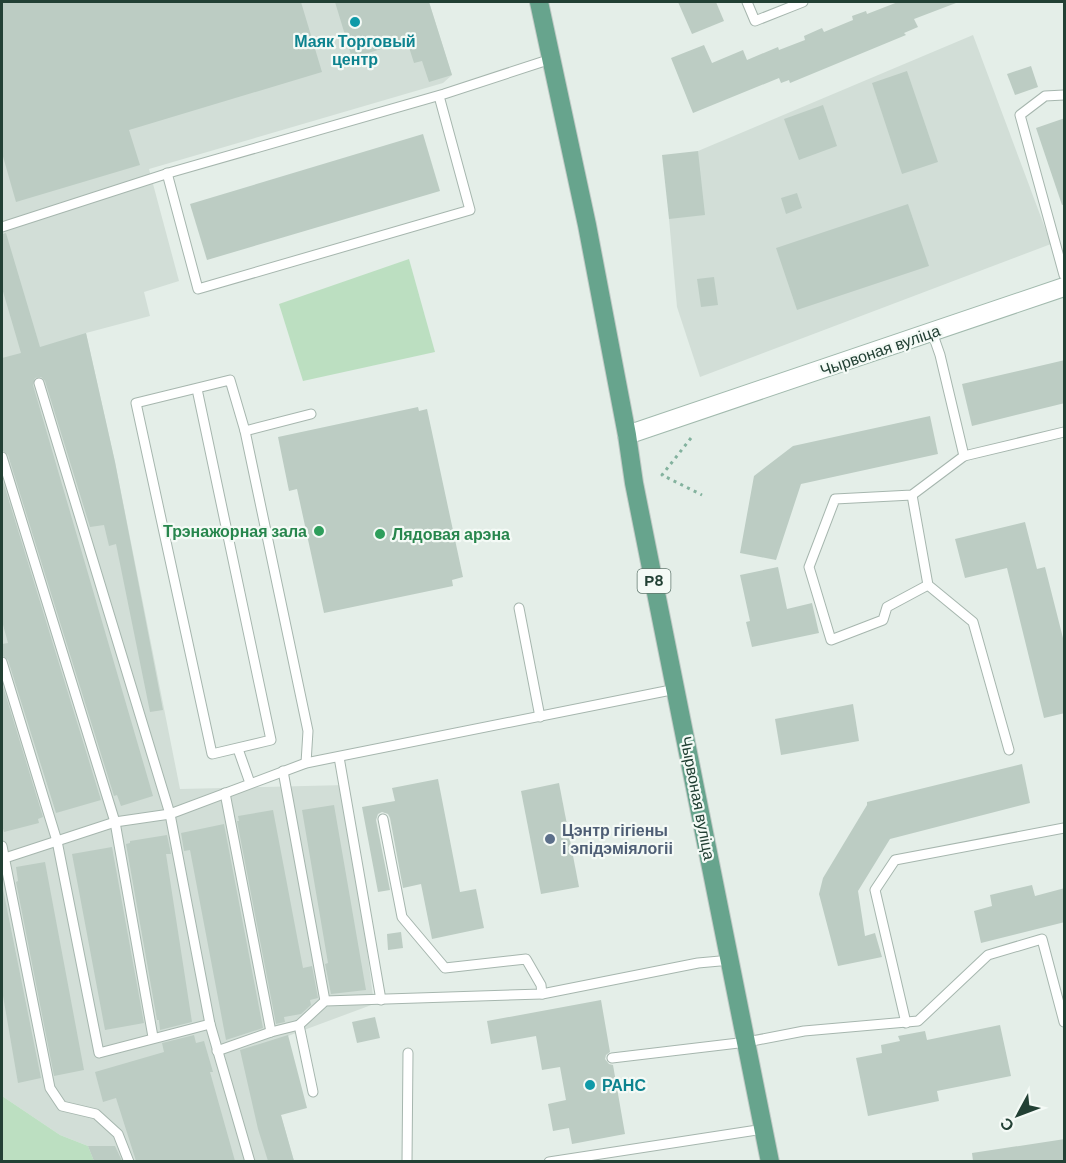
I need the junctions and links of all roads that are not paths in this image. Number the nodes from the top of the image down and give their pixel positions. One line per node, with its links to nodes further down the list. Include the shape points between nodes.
1 (539, 2): 4 (main road, Чырвоная вуліца / Р8)
2 (747, 2): 3 (lane, via 755,21)
3 (803, 2)
4 (551, 59): 6 (lane); 17 (main road, Чырвоная вуліца / Р8)
5 (1065, 95): 9 (lane, via 1045,96 1020,115)
6 (439, 96): 7 (lane); 7 (lane, via 470,210 198,289)
7 (167, 173): 8 (lane)
8 (2, 227)
9 (1065, 275)
10 (1065, 287): 11 (street, Чырвоная вуліца)
11 (932, 332): 17 (street, Чырвоная вуліца); 18 (lane)
12 (39, 383): 33 (lane)
13 (197, 389): 15 (lane, via 230,380); 26 (lane, via 271,740); 26 (lane, via 136,403 212,754)
14 (311, 414): 15 (lane)
15 (245, 431): 29 (lane, via 308,731)
16 (1065, 432): 18 (lane)
17 (627, 435): 24 (main road, Чырвоная вуліца / Р8)
18 (964, 456): 20 (lane)
19 (2, 457): 35 (lane)
20 (912, 495): 21 (lane); 21 (lane, via 835,499 809,567 831,640 884,620 886,607)
21 (928, 585): 27 (lane, via 974,622)
22 (519, 608): 25 (lane)
23 (2, 662): 37 (lane)
24 (676, 689): 25 (lane); 40 (main road, Чырвоная вуліца / Р8)
25 (540, 717): 28 (lane)
26 (238, 749): 31 (lane)
27 (1009, 750)
28 (339, 757): 29 (lane); 42 (lane)
29 (306, 763): 30 (lane)
30 (284, 771): 31 (lane); 43 (lane)
31 (250, 783): 32 (lane)
32 (225, 792): 33 (lane); 48 (lane)
33 (170, 814): 35 (lane); 46 (lane)
34 (383, 819): 41 (lane, via 402,917 445,968 526,959)
35 (115, 822): 37 (lane); 49 (lane)
36 (1065, 828): 45 (lane, via 895,860 876,890)
37 (57, 841): 39 (lane); 49 (lane, via 99,1053)
38 (2, 846): 39 (lane)
39 (3, 858): 56 (lane, via 50,1089 62,1106 96,1114 118,1134)
40 (731, 960): 41 (lane); 50 (main road, Чырвоная вуліца / Р8)
41 (542, 994): 42 (lane)
42 (381, 1000): 43 (lane)
43 (325, 1001): 47 (lane)
44 (1065, 1022): 45 (lane, via 1042,939 988,954 918,1021)
45 (906, 1023): 50 (lane, via 804,1031)
46 (210, 1024): 49 (lane); 51 (lane)
47 (299, 1025): 48 (lane); 54 (lane)
48 (271, 1032): 51 (lane)
49 (153, 1037)
50 (747, 1042): 53 (lane); 55 (main road, Чырвоная вуліца / Р8)
51 (217, 1051): 57 (lane)
52 (408, 1053): 58 (lane)
53 (612, 1058)
54 (313, 1092)
55 (764, 1129): 59 (lane); 60 (main road, Чырвоная вуліца / Р8)
56 (129, 1161)
57 (249, 1161)
58 (406, 1161)
59 (549, 1161)
60 (770, 1161)

